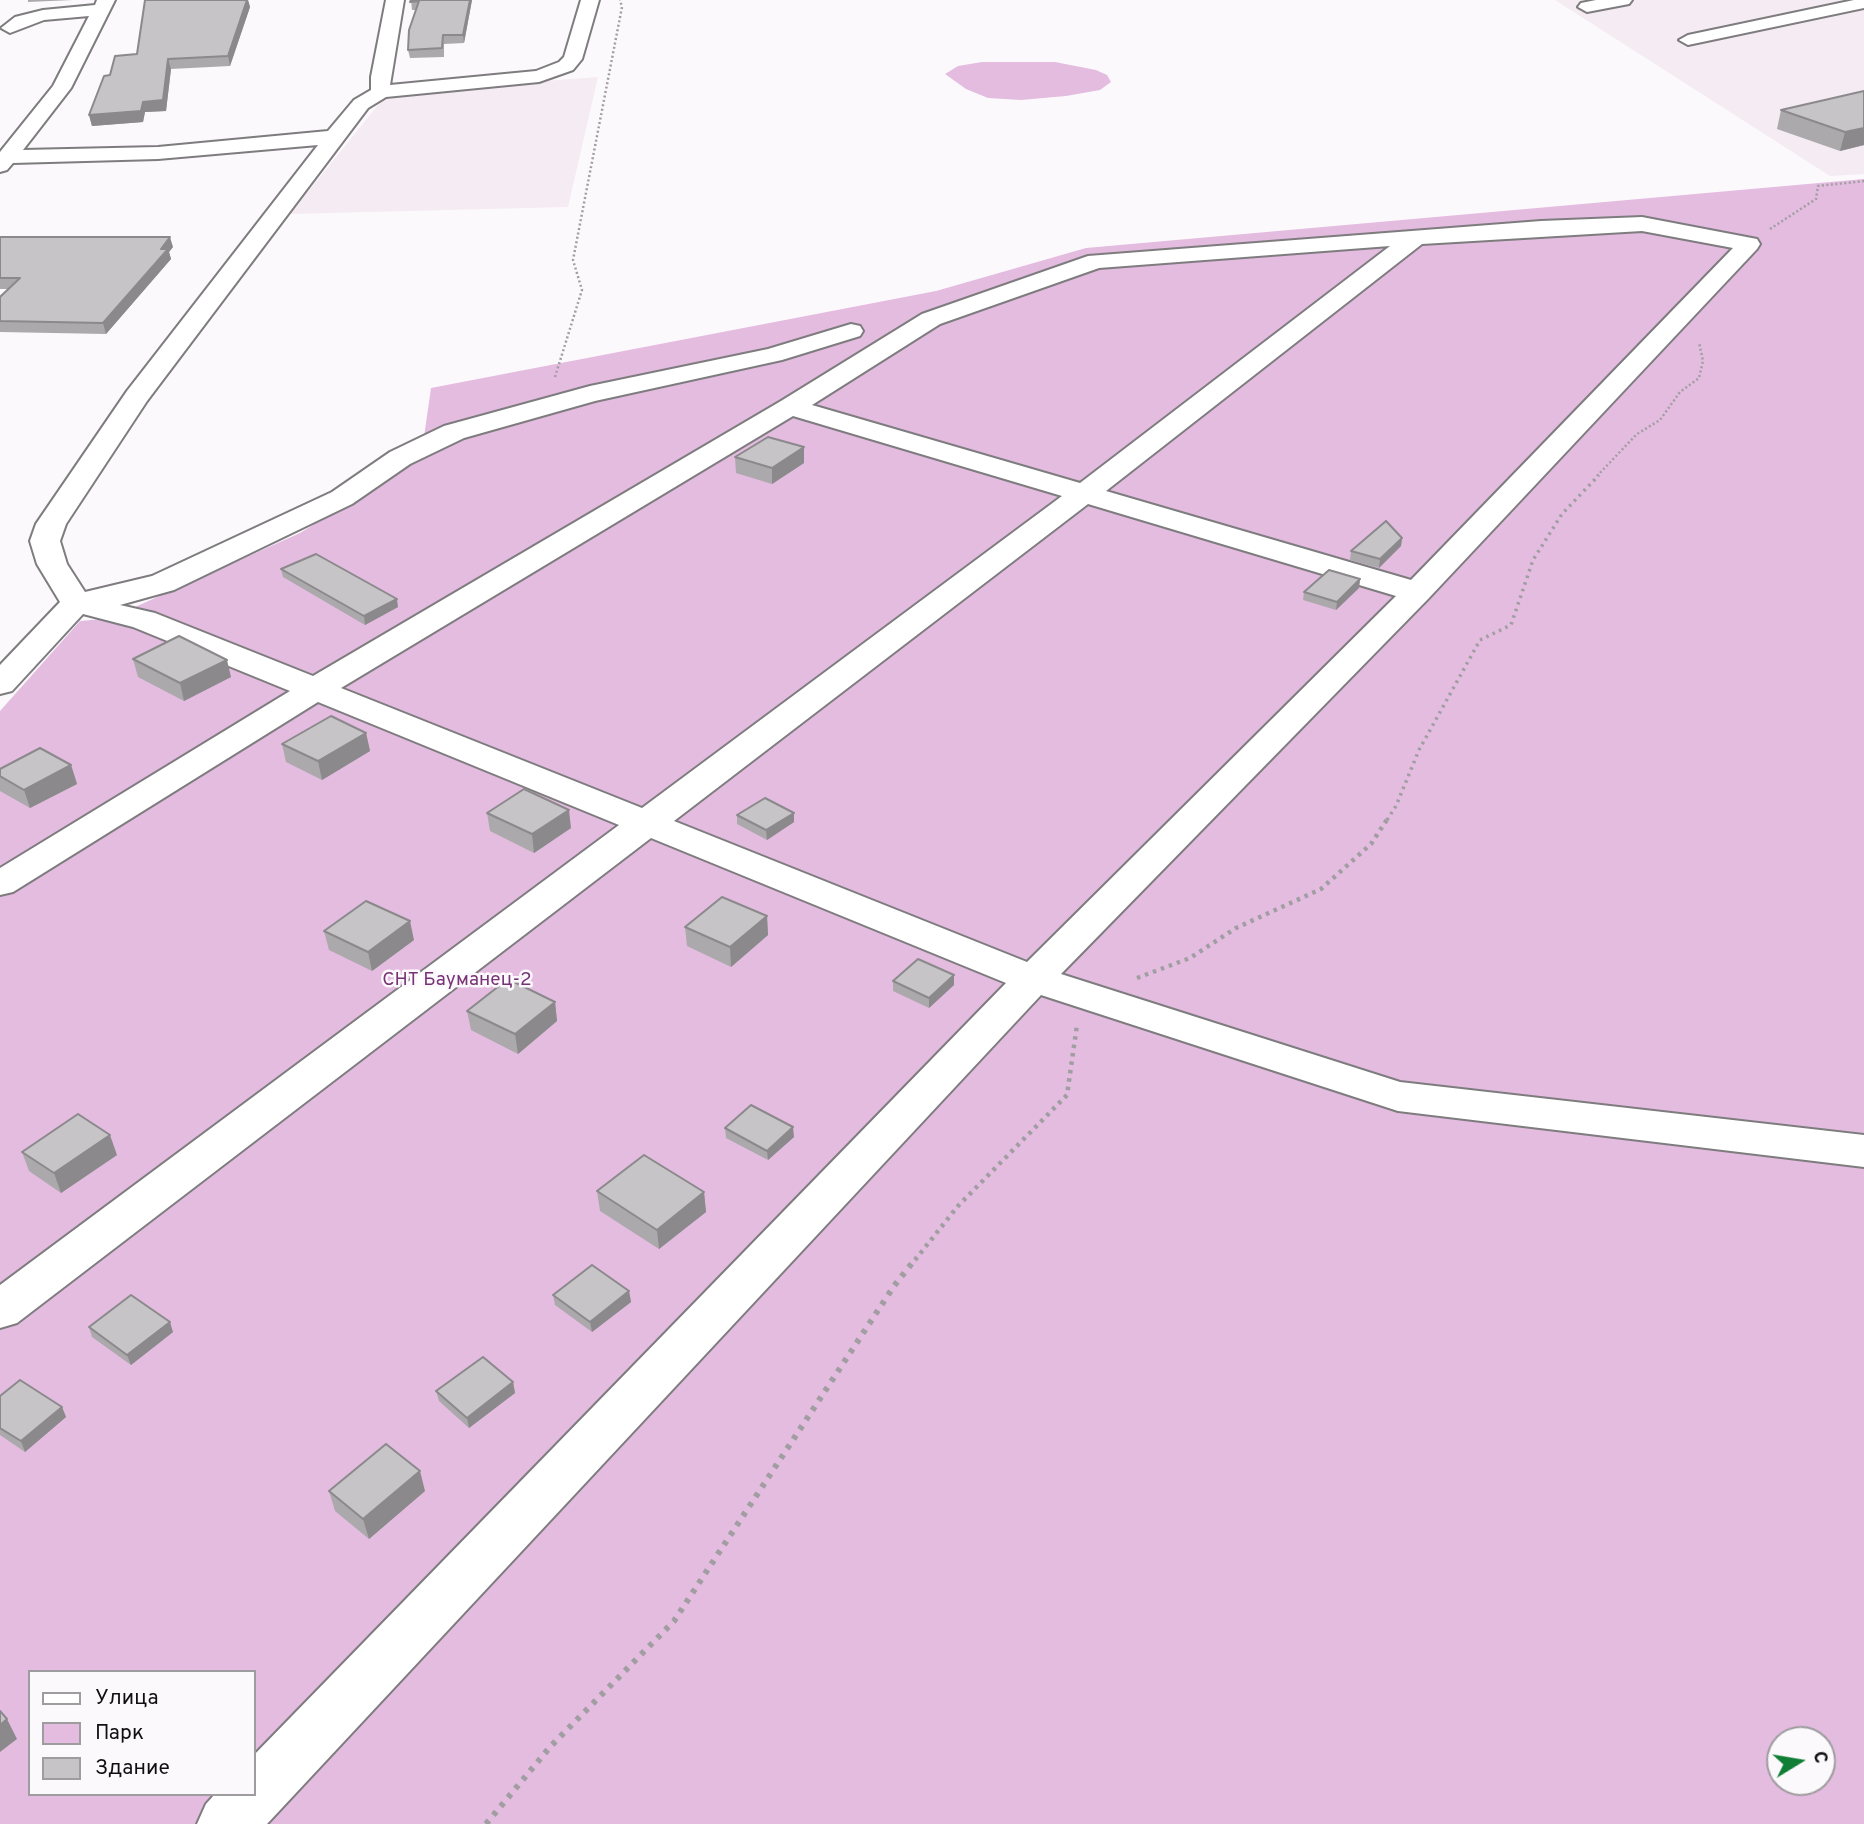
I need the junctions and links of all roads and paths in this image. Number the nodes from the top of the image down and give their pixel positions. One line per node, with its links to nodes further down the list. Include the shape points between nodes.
1 (395, 0): 11 (street)
2 (590, 0): 11 (street, via 573,59 554,72)
3 (621, 0): 19 (path, via 573,260 582,290)
4 (1623, 0): 7 (street)
5 (1864, 3): 10 (street)
6 (104, 5): 9 (street); 13 (street, via 75,65)
7 (1587, 7)
8 (41, 11): 9 (street)
9 (5, 20)
10 (1688, 40)
11 (381, 92): 12 (street, via 361,104)
12 (333, 137): 13 (street); 23 (street, via 136,397 51,524 45,541 52,564)
13 (5, 162)
14 (1864, 181): 15 (path, via 1818,186 1816,199 1770,228)
15 (1775, 237)
16 (1414, 239): 20 (street, via 1096,261 931,319); 21 (street); 22 (street, via 1642,224 1749,244)
17 (851, 331): 19 (street, via 728,366)
18 (1703, 337): 29 (path, via 1698,343 1703,361 1699,378 1680,392 1660,420 1637,434 1562,514 1533,559 1511,625 1480,640 1419,750 1396,806 1371,844 1321,889 1236,928 1189,958)
19 (547, 405): 23 (street, via 454,432 400,458 342,498 163,583)
20 (790, 407): 21 (street); 25 (street)
21 (1085, 493): 22 (street); 26 (street)
22 (1417, 593): 28 (street)
23 (76, 603): 24 (street); 25 (street, via 144,620)
24 (0, 684)
25 (314, 690): 26 (street); 27 (street)
26 (648, 824): 28 (street); 31 (street)
27 (0, 884)
28 (1033, 979): 29 (street); 32 (street)
29 (1089, 997): 30 (street, via 1398,1096); 35 (path, via 1079,1018 1067,1095 958,1206 894,1286 674,1621 550,1747)
30 (1864, 1151)
31 (0, 1310)
32 (256, 1794)
33 (254, 1796): 34 (street)
34 (227, 1824)
35 (486, 1824)

